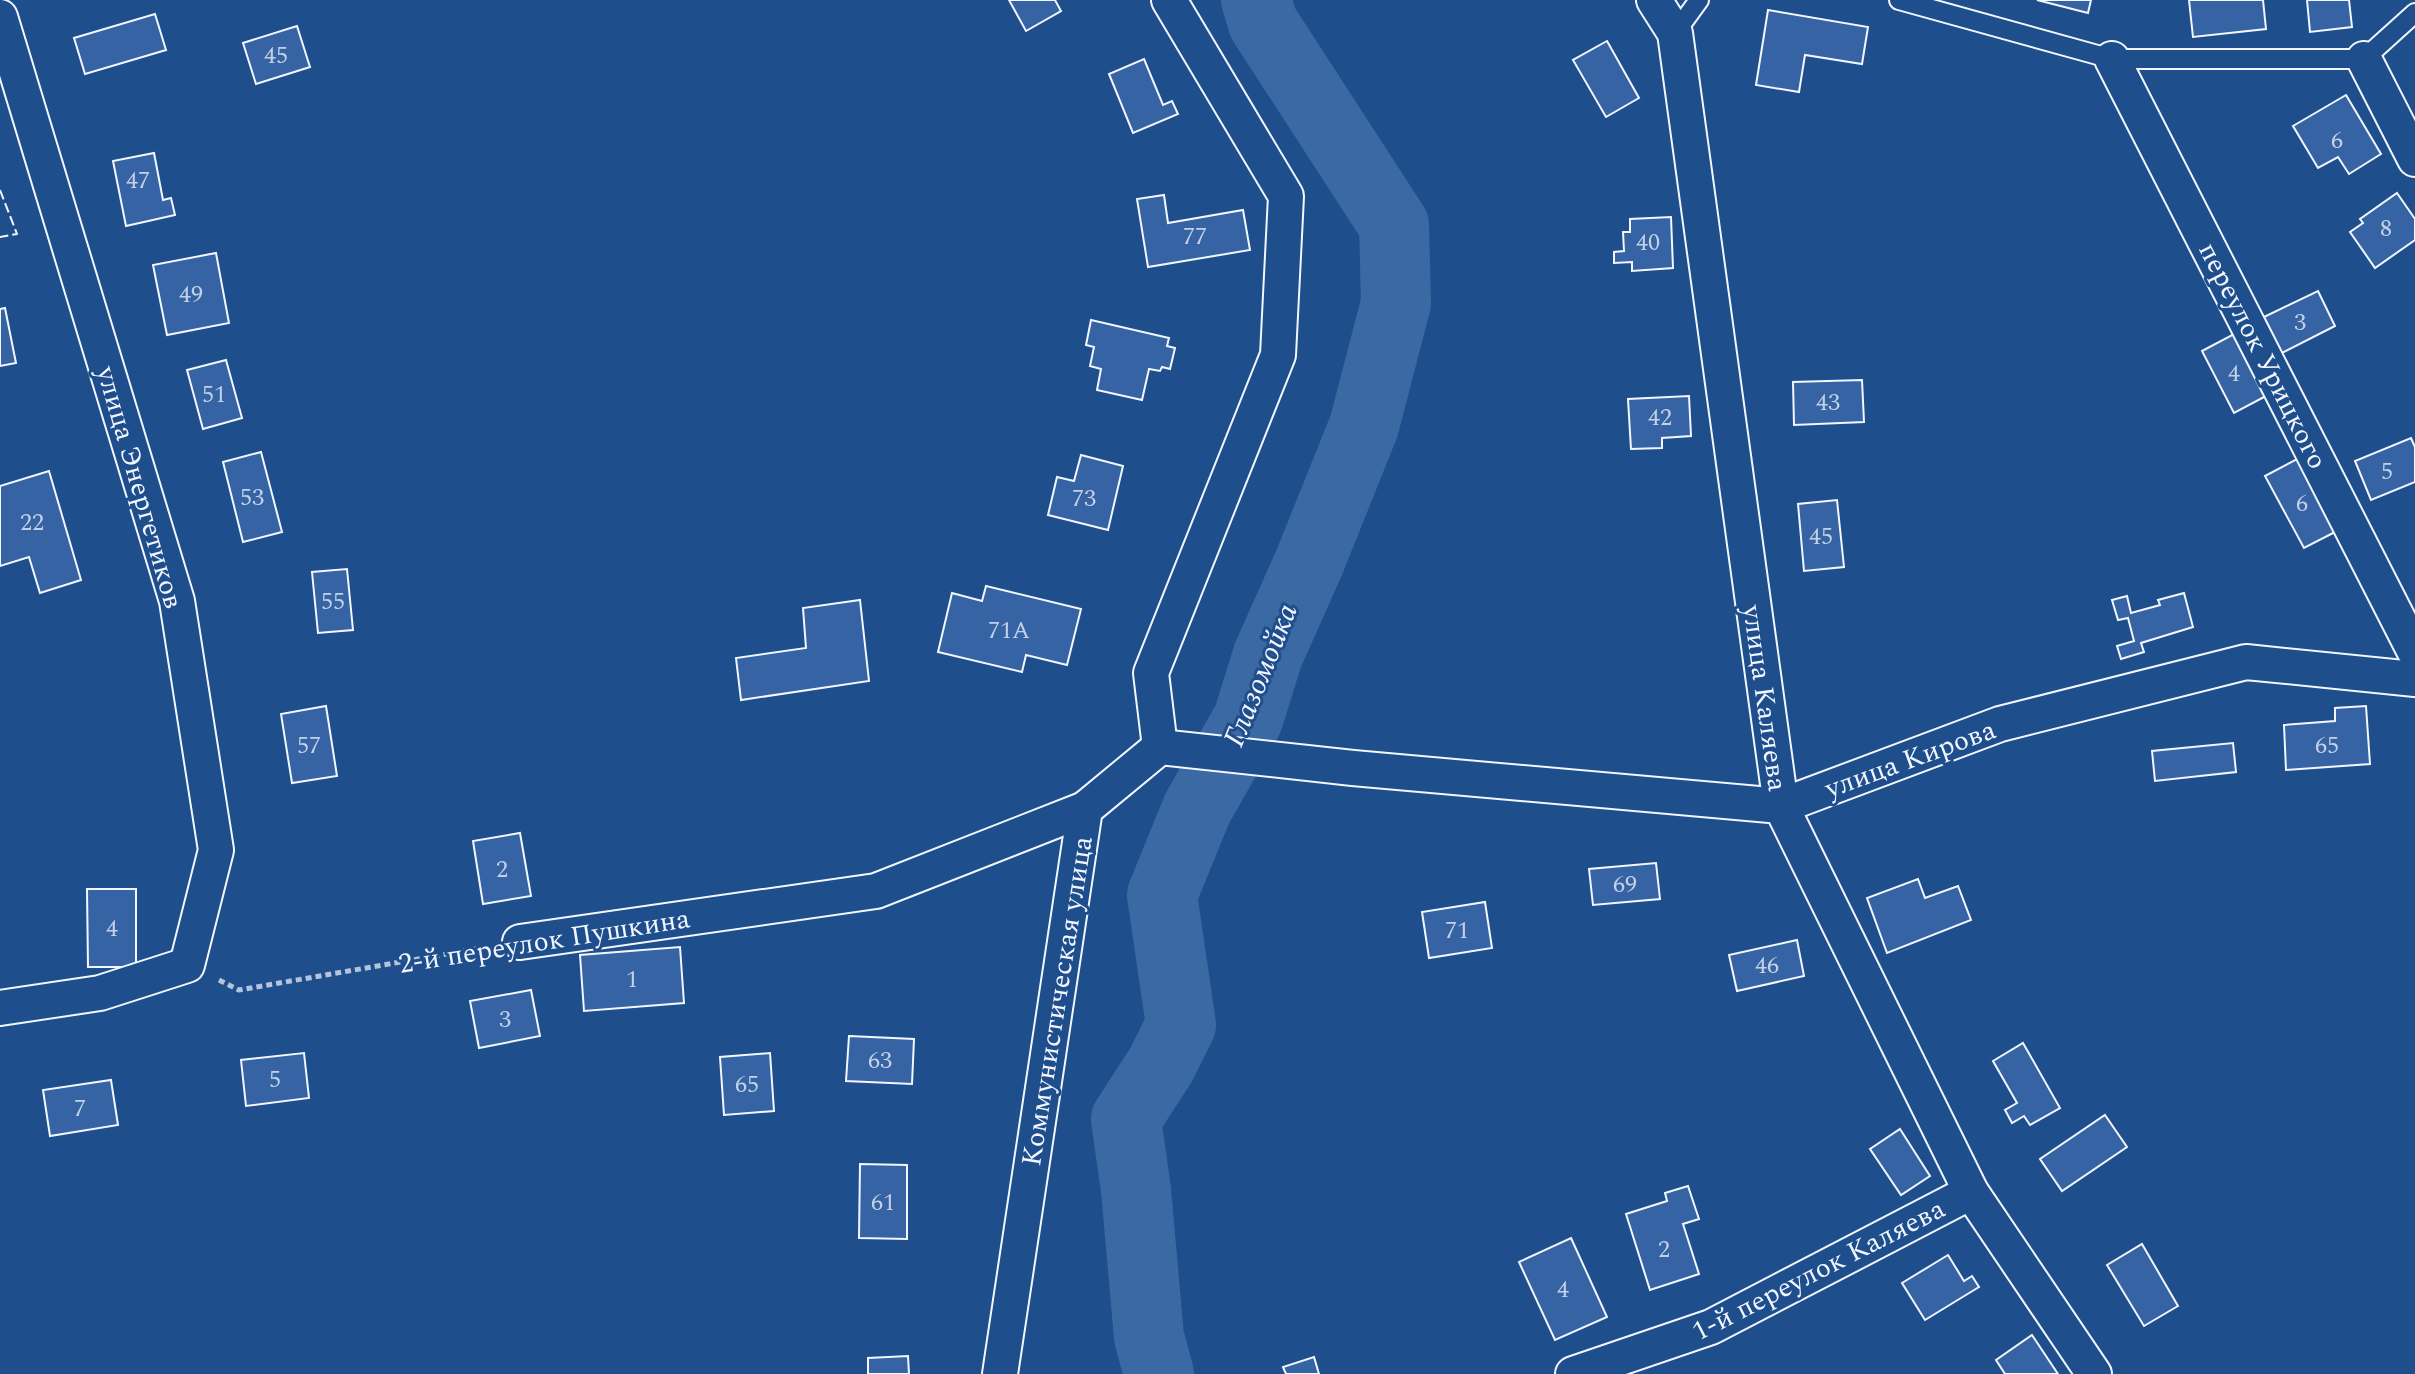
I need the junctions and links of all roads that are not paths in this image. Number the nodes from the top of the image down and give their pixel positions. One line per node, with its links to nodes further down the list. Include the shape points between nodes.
1 (1169, 0): 13 (street, via 1286,196 1278,355 1151,673)
2 (1654, 0): 7 (street, улица Каляева)
3 (1699, 0): 7 (lane)
4 (1899, 0): 8 (lane)
5 (2415, 13): 9 (lane)
6 (0, 17): 17 (street, улица Энергетиков, via 177,601 216,850 187,965 100,993)
7 (1675, 33): 14 (street, улица Каляева)
8 (2112, 59): 9 (lane); 11 (street, переулок Урицкого)
9 (2364, 59): 10 (street)
10 (2415, 159)
11 (2415, 652)
12 (2415, 679): 14 (street, улица Кирова, via 2246,662 2000,724)
13 (1160, 747): 14 (street, улица Кирова); 15 (street, Коммунистическая улица)
14 (1781, 806): 18 (street, улица Каляева)
15 (1085, 809): 16 (street, 2-й переулок Пушкина, via 876,891); 19 (street, Коммунистическая улица)
16 (520, 942)
17 (0, 1008)
18 (1971, 1192): 20 (street, 1-й переулок Каляева, via 1711,1327); 21 (street, улица Каляева)
19 (1000, 1374)
20 (1573, 1374)
21 (2094, 1374)

